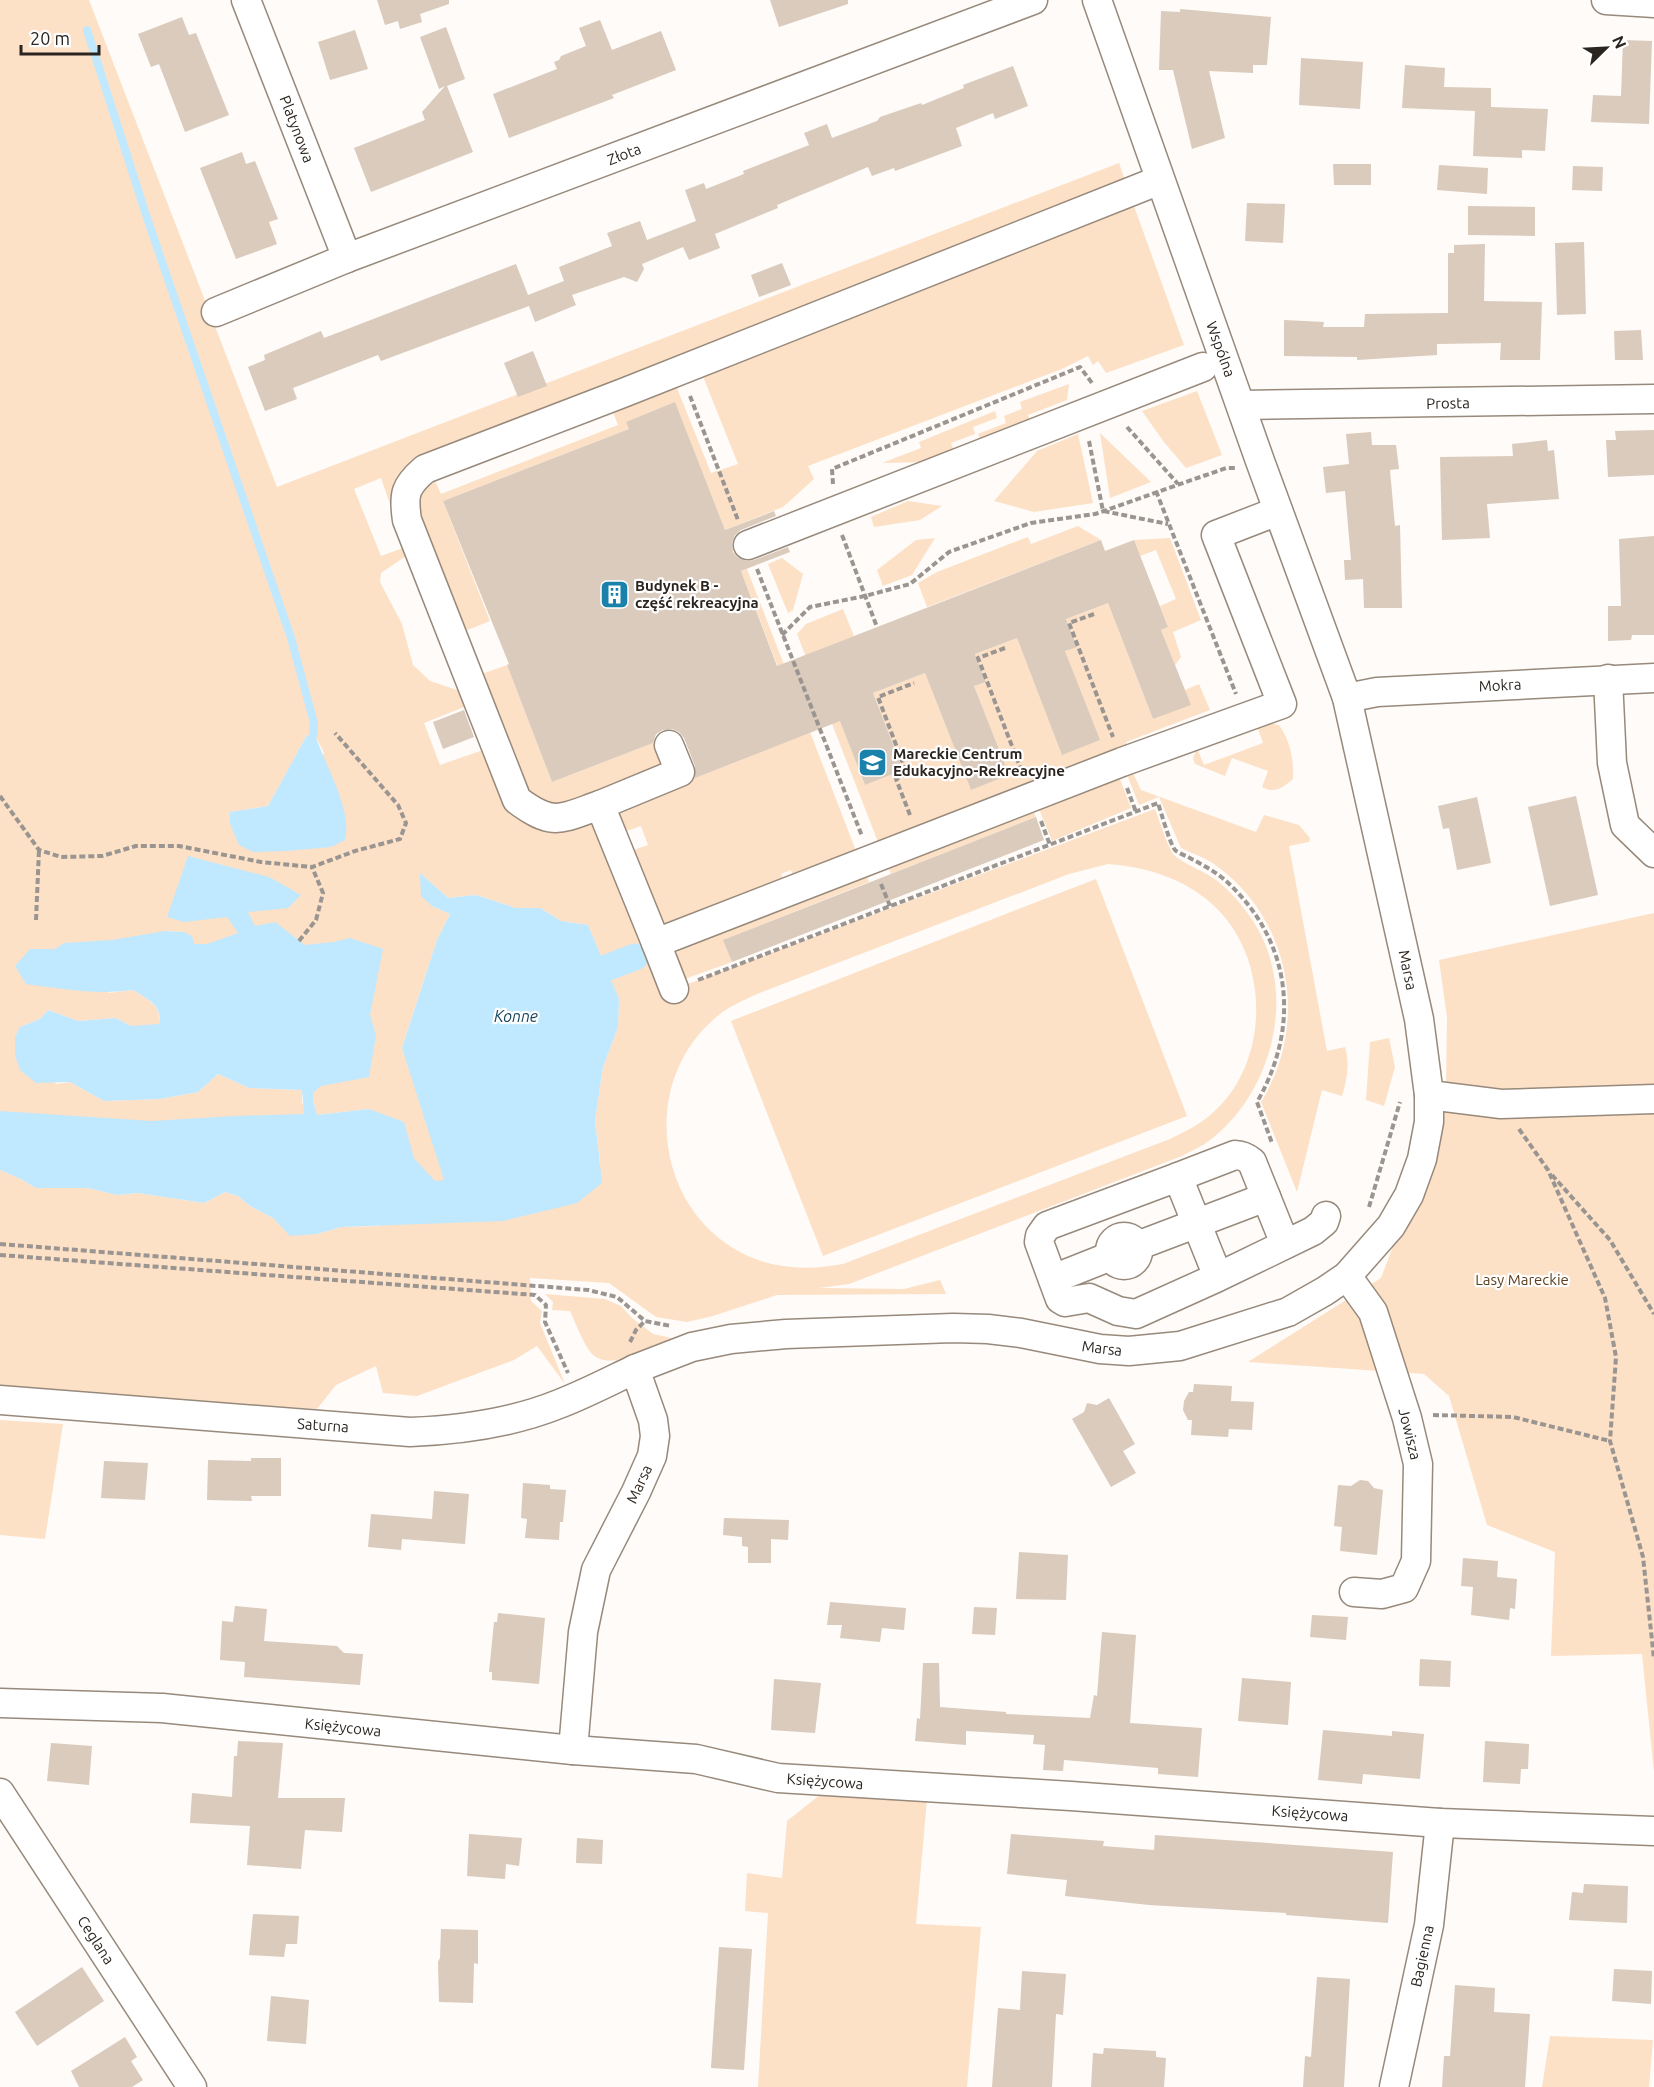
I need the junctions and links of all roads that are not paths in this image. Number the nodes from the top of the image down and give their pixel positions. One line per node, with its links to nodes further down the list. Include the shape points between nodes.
1 (246, 0): 7 (street, Platynowa)
2 (1033, 0): 7 (street, Złota)
3 (1097, 0): 6 (street, Wspólna)
4 (1606, 0): 5 (street)
5 (1654, 3)
6 (1160, 180): 11 (street, Wspólna); 18 (street, via 425,468 412,480 404,499 407,520 517,800 535,813 558,819)
7 (348, 258): 8 (street, Złota)
8 (216, 312)
9 (1203, 366): 13 (street)
10 (1654, 399): 11 (street, Prosta)
11 (1241, 405): 12 (street, Wspólna)
12 (1278, 511): 16 (street, Wspólna); 20 (street, via 1216,535 1282,704)
13 (747, 546)
14 (1654, 678): 15 (street, Mokra)
15 (1608, 679): 16 (street, Mokra, via 1377,692); 19 (street, via 1612,763 1625,825)
16 (1347, 698): 22 (street, Marsa, via 1419,1019)
17 (669, 745): 18 (street, via 680,772)
18 (600, 805): 20 (street)
19 (1654, 853)
20 (656, 943): 21 (street)
21 (674, 989)
22 (1429, 1095): 23 (street, via 1502,1104); 31 (street, Marsa, via 1422,1160 1409,1195 1391,1226)
23 (1654, 1099)
24 (1178, 1177): 25 (street, via 1241,1155 1252,1162); 26 (street); 28 (street)
25 (1266, 1197): 28 (street); 29 (street)
26 (1106, 1204): 30 (street); 33 (street, via 1043,1230 1039,1242)
27 (1326, 1216): 29 (street, via 1313,1231)
28 (1196, 1224): 30 (street); 32 (street)
29 (1285, 1244): 32 (street)
30 (1124, 1251): 33 (street); 34 (street)
31 (1347, 1276): 35 (street, Marsa, via 1288,1312 1180,1346 1129,1352 1100,1350 988,1329 797,1333 759,1335 693,1347); 37 (street, Jowisza, via 1373,1312 1418,1464 1416,1561 1404,1588 1382,1594)
32 (1218, 1277): 34 (street)
33 (1053, 1278): 34 (street, via 1060,1299 1065,1302 1089,1298 1136,1314)
34 (1147, 1308)
35 (635, 1370): 36 (street, Saturna, via 534,1413 434,1431); 39 (street, Marsa, via 653,1420 652,1456 596,1570 583,1632)
36 (0, 1400)
37 (1354, 1592)
38 (0, 1703): 39 (street, Księżycowa, via 162,1708)
39 (573, 1750): 41 (street, Księżycowa, via 696,1759 777,1778)
40 (0, 1793): 43 (street, Ceglana)
41 (1440, 1823): 42 (street, Księżycowa); 44 (street, Bagienna, via 1429,1925)
42 (1654, 1831)
43 (192, 2087)
44 (1394, 2087)

